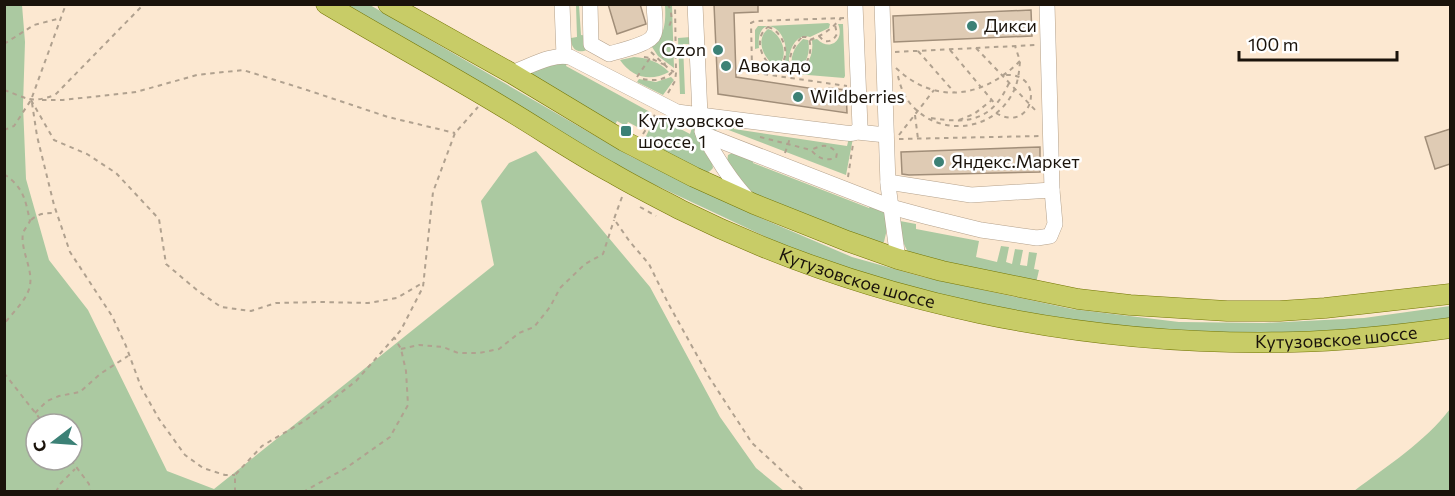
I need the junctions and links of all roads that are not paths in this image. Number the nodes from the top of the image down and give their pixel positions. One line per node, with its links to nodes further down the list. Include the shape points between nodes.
1 (326, 4): 26 (main road, Кутузовское шоссе, via 611,173 682,210 791,258 898,293 1046,327 1150,339 1296,342)
2 (388, 4): 14 (main road, Кутузовское шоссе)
3 (562, 4): 12 (lane)
4 (590, 4): 10 (lane)
5 (654, 4): 11 (lane, via 652,38)
6 (695, 4): 16 (lane)
7 (882, 4): 19 (lane, via 883,53)
8 (1047, 4): 21 (lane)
9 (851, 13): 17 (lane, via 860,127)
10 (591, 44): 11 (lane); 13 (lane)
11 (609, 54): 15 (lane, via 604,67)
12 (564, 56): 13 (lane); 14 (lane)
13 (579, 62): 15 (lane)
14 (511, 73): 22 (main road, Кутузовское шоссе, via 624,141)
15 (606, 76): 16 (lane, via 663,101 677,112)
16 (697, 115): 17 (lane); 18 (lane)
17 (855, 133): 19 (lane)
18 (703, 134): 22 (lane, via 743,194); 23 (lane)
19 (894, 137): 20 (lane)
20 (888, 182): 21 (lane, via 971,195); 23 (lane)
21 (1052, 190): 23 (lane, via 1054,224 1050,236 1037,238 981,230)
22 (754, 204): 24 (main road, Кутузовское шоссе)
23 (891, 207): 24 (lane)
24 (898, 259): 25 (main road, Кутузовское шоссе, via 1078,299 1178,309 1280,311)
25 (1450, 294)
26 (1450, 328)

